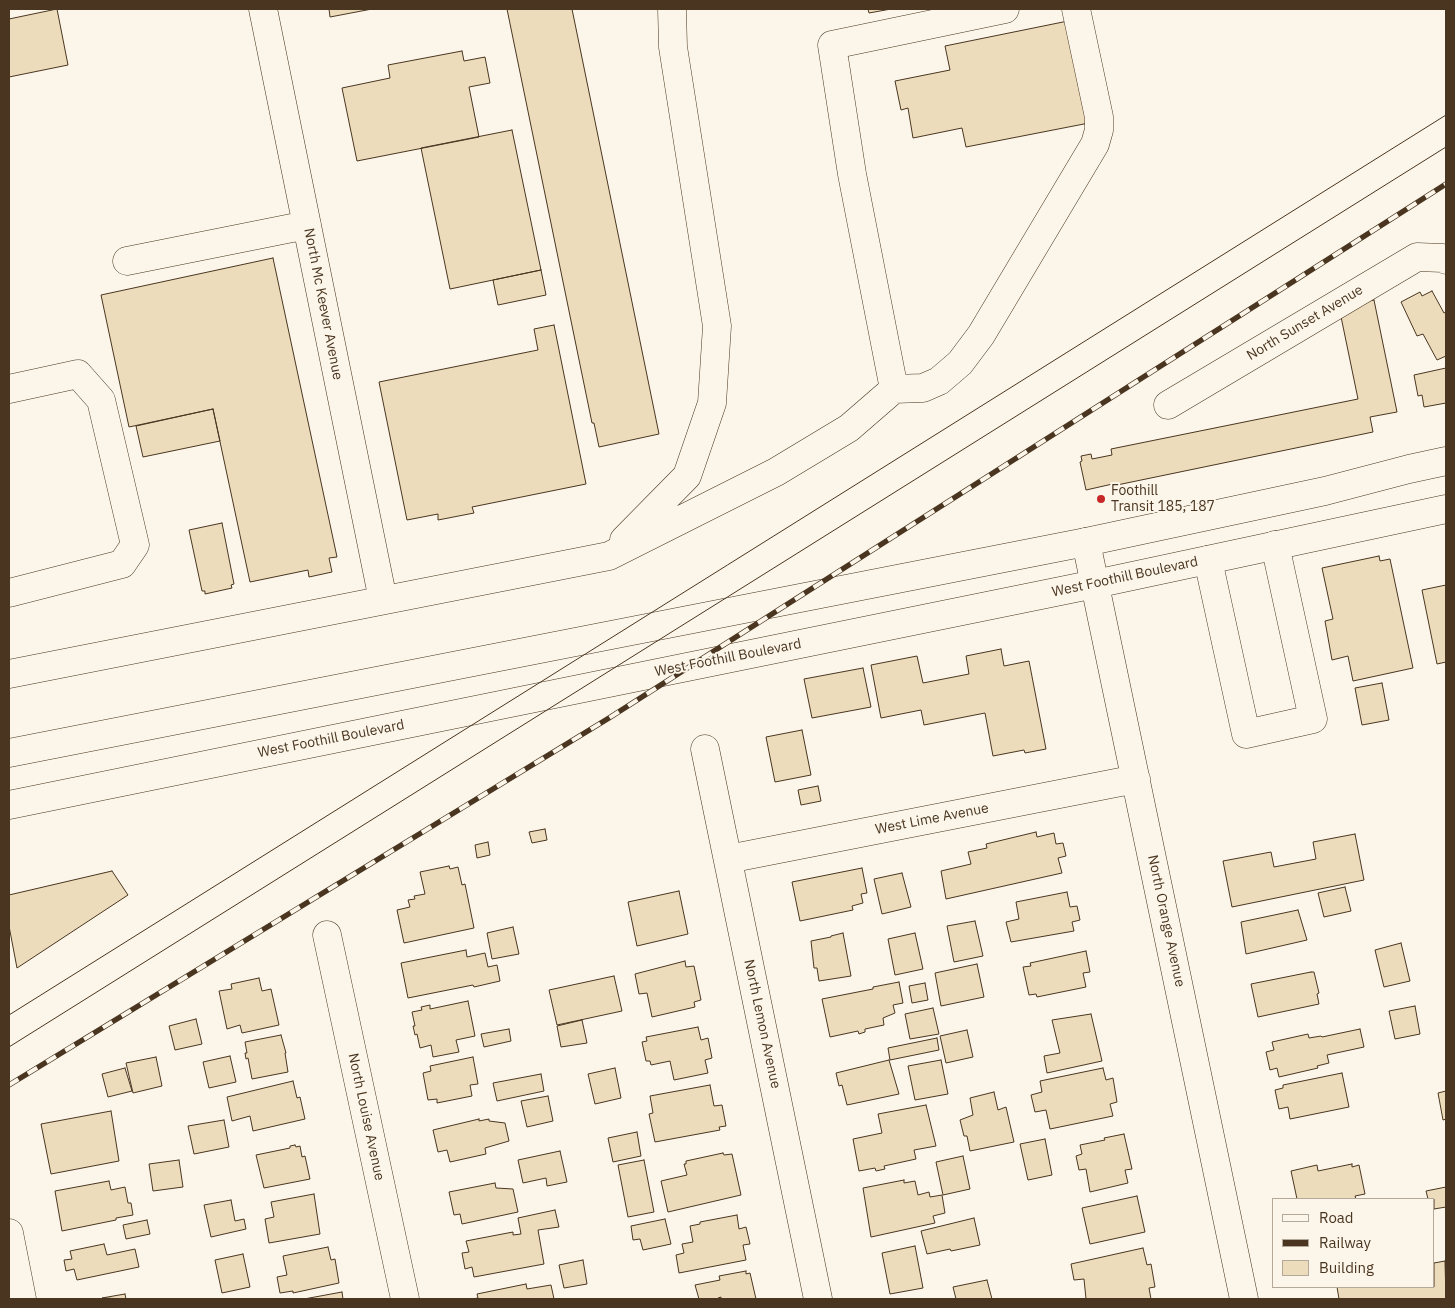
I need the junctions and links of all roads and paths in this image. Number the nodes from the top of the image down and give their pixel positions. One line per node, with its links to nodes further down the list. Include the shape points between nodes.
1 (263, 9): 5 (street, North Mc Keever Avenue)
2 (672, 9): 15 (street, via 673,47 717,326 712,403 688,476)
3 (1005, 9): 9 (street, via 832,45 852,174)
4 (1076, 9): 9 (street, via 1099,117 1095,144 981,335 960,363 939,381 923,388)
5 (307, 225): 7 (street); 19 (street, North Mc Keever Avenue)
6 (1446, 260): 10 (street, North Sunset Avenue, via 1417,257)
7 (127, 261)
8 (9, 389): 18 (street, via 78,374 101,400 134,545 122,564)
9 (894, 389): 15 (street, via 849,428 776,472)
10 (1168, 405)
11 (1446, 462): 13 (street)
12 (1446, 509): 14 (street, West Foothill Boulevard)
13 (1086, 542): 17 (street, North Orange Avenue); 22 (street)
14 (1275, 545): 16 (street, West Foothill Boulevard); 16 (street, via 1313,719 1246,734)
15 (609, 556): 19 (street)
16 (1208, 560): 17 (street, West Foothill Boulevard)
17 (1095, 584): 23 (street, North Orange Avenue); 24 (street, West Foothill Boulevard)
18 (9, 593)
19 (383, 600): 20 (street)
20 (9, 674)
21 (705, 749): 25 (street, North Lemon Avenue)
22 (9, 753)
23 (1136, 779): 25 (street, West Lime Avenue); 31 (street, North Orange Avenue)
24 (9, 804)
25 (728, 859): 30 (street, North Lemon Avenue)
26 (327, 935): 29 (street, North Louise Avenue)
27 (9, 1233): 28 (street)
28 (22, 1299)
29 (405, 1299)
30 (818, 1299)
31 (1244, 1299)

